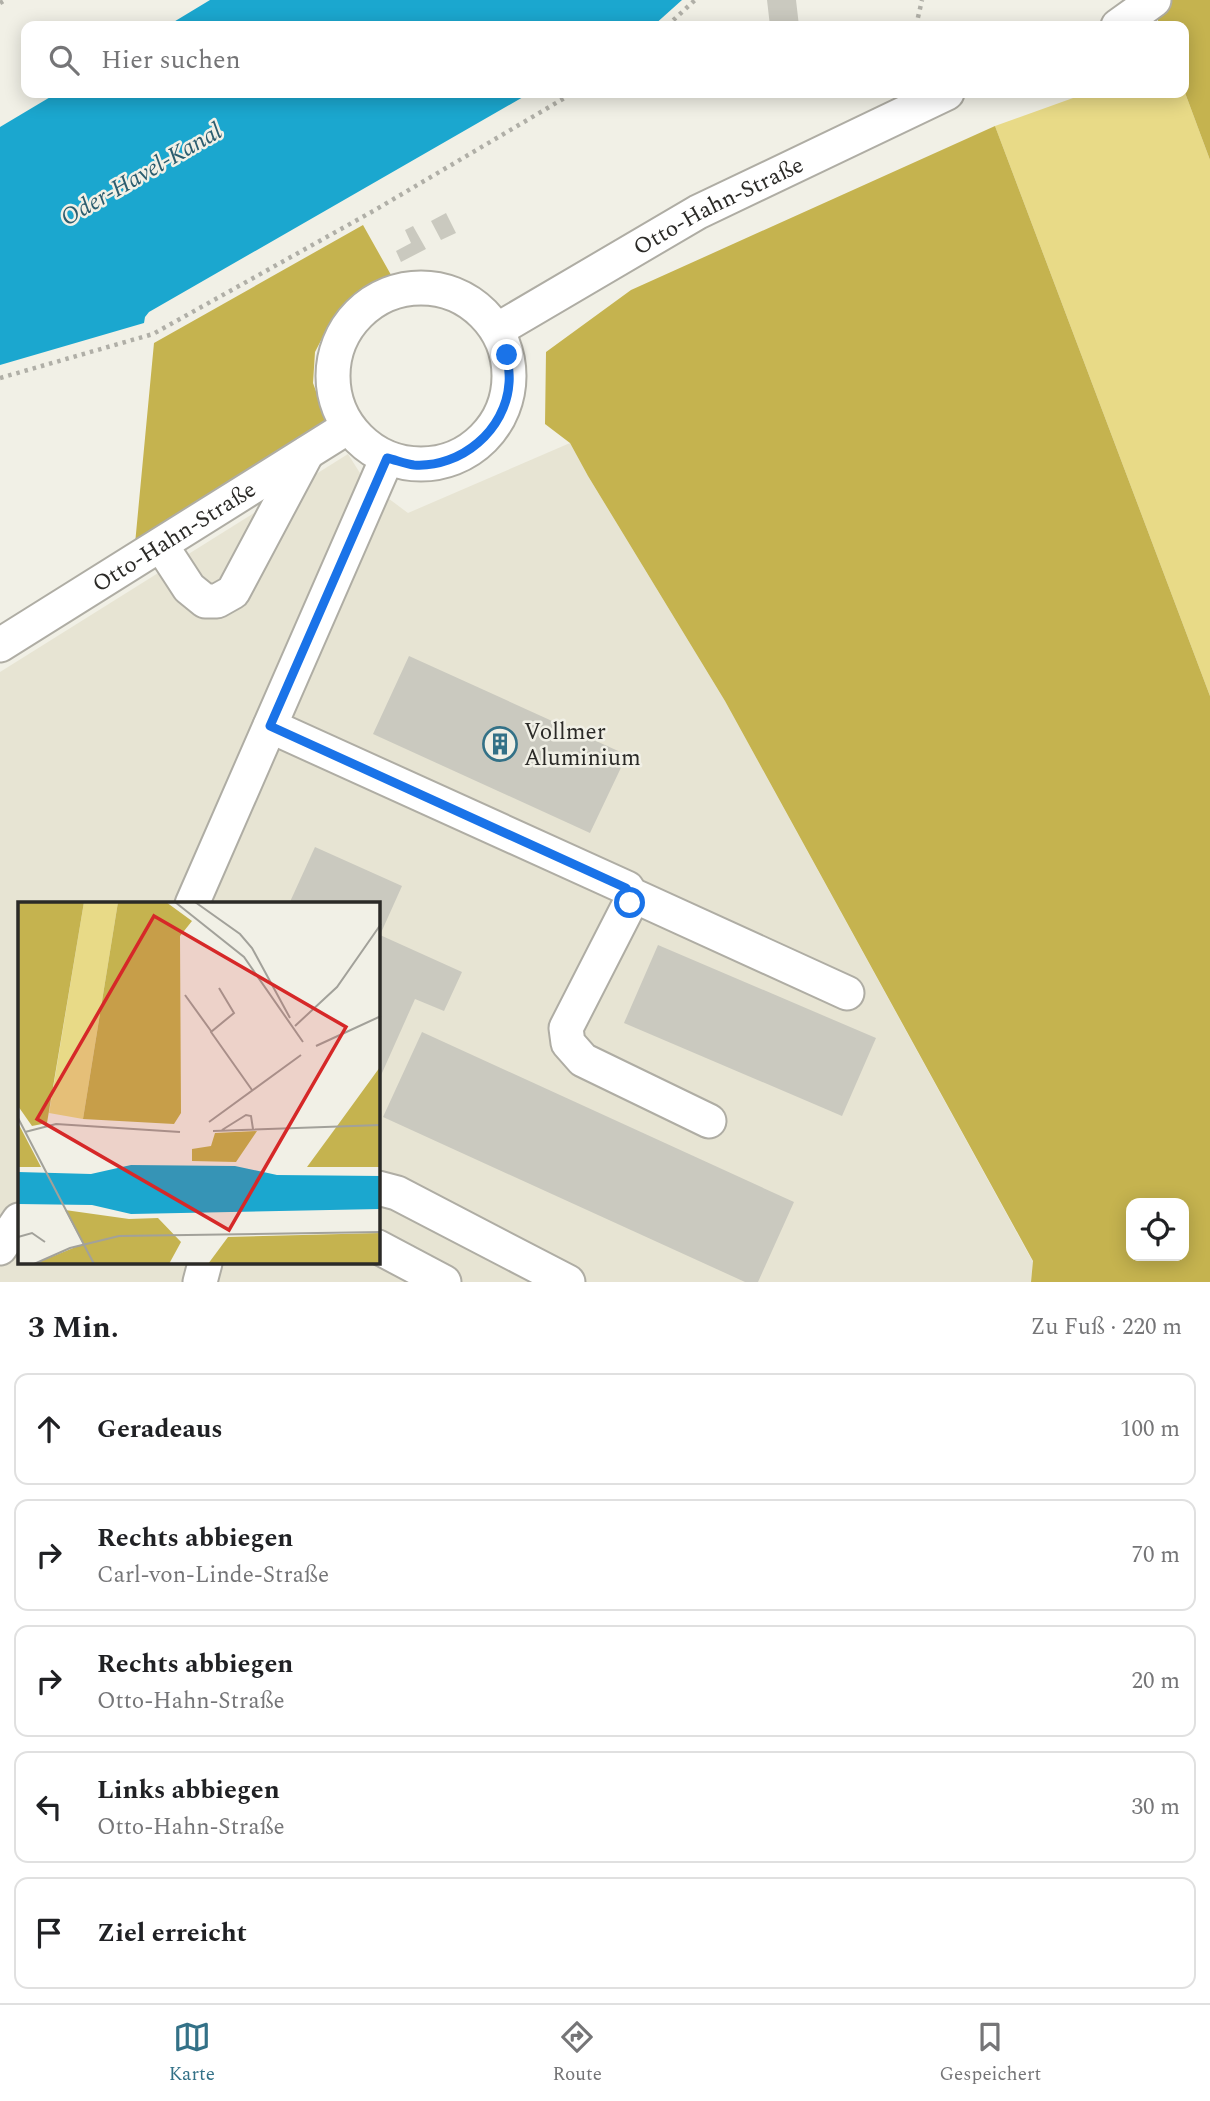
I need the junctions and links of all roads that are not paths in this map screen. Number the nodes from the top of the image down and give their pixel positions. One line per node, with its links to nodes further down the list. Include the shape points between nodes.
1 (1154, 0): 2 (street)
2 (1125, 21)
3 (937, 98): 4 (street, Otto-Hahn-Straße, via 698,212)
4 (497, 330): 5 (street, via 478,309 454,294 426,288 398,290 373,302 352,321 338,346 332,373 336,401); 7 (street, via 507,355 509,383 503,410 489,433 467,452 442,462 414,465)
5 (348, 427): 6 (street, Otto-Hahn-Straße); 7 (street, via 365,446)
6 (308, 452): 8 (street, Otto-Hahn-Straße); 8 (street, via 233,592 217,601 205,601 189,588)
7 (387, 458): 10 (street)
8 (161, 545): 9 (street, Otto-Hahn-Straße)
9 (0, 645)
10 (270, 726): 11 (street, via 626,888); 12 (street)
11 (630, 894): 13 (street); 14 (street, via 630,903 566,1028 568,1043 583,1060)
12 (193, 902)
13 (847, 993)
14 (709, 1121)
15 (384, 1197): 22 (street)
16 (18, 1221): 17 (street)
17 (0, 1248)
18 (380, 1248): 21 (street)
19 (204, 1265): 20 (street)
20 (200, 1282)
21 (444, 1282)
22 (568, 1282)

